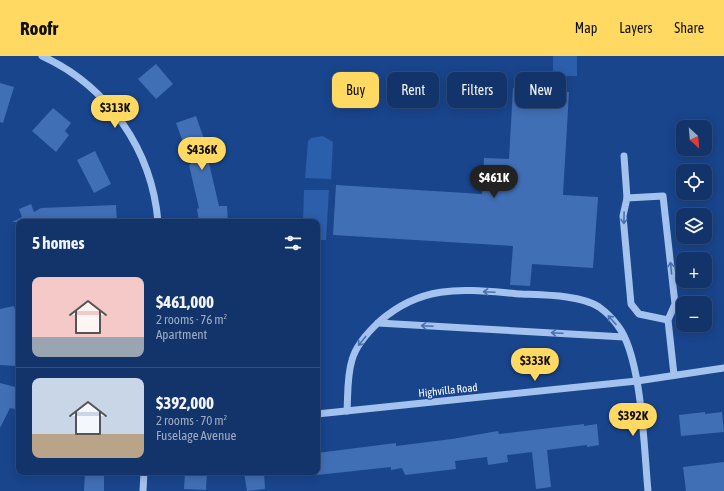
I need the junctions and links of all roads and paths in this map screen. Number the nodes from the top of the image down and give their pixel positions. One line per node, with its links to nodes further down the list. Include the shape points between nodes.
1 (42, 56): 4 (street, via 81,81 107,104 124,125 147,166 157,202)
2 (624, 156): 3 (street)
3 (627, 198): 5 (street, one-way to 5, via 623,216 631,304 640,314); 5 (street, one-way to 3, via 675,304 663,196)
4 (158, 219)
5 (668, 320): 9 (street)
6 (378, 323): 7 (street, one-way to 6); 7 (street, one-way to 6, via 611,317 599,307 584,300 487,291 454,290 421,296 390,312); 11 (street, one-way to 11, via 358,346 352,359)
7 (624, 337): 10 (street, via 632,356)
8 (724, 368): 9 (street, Highvilla Road)
9 (674, 375): 10 (street, Highvilla Road)
10 (637, 381): 11 (street, Highvilla Road); 15 (street)
11 (347, 411): 12 (street, Highvilla Road)
12 (320, 414)
13 (144, 475): 14 (street)
14 (143, 491)
15 (648, 491)

